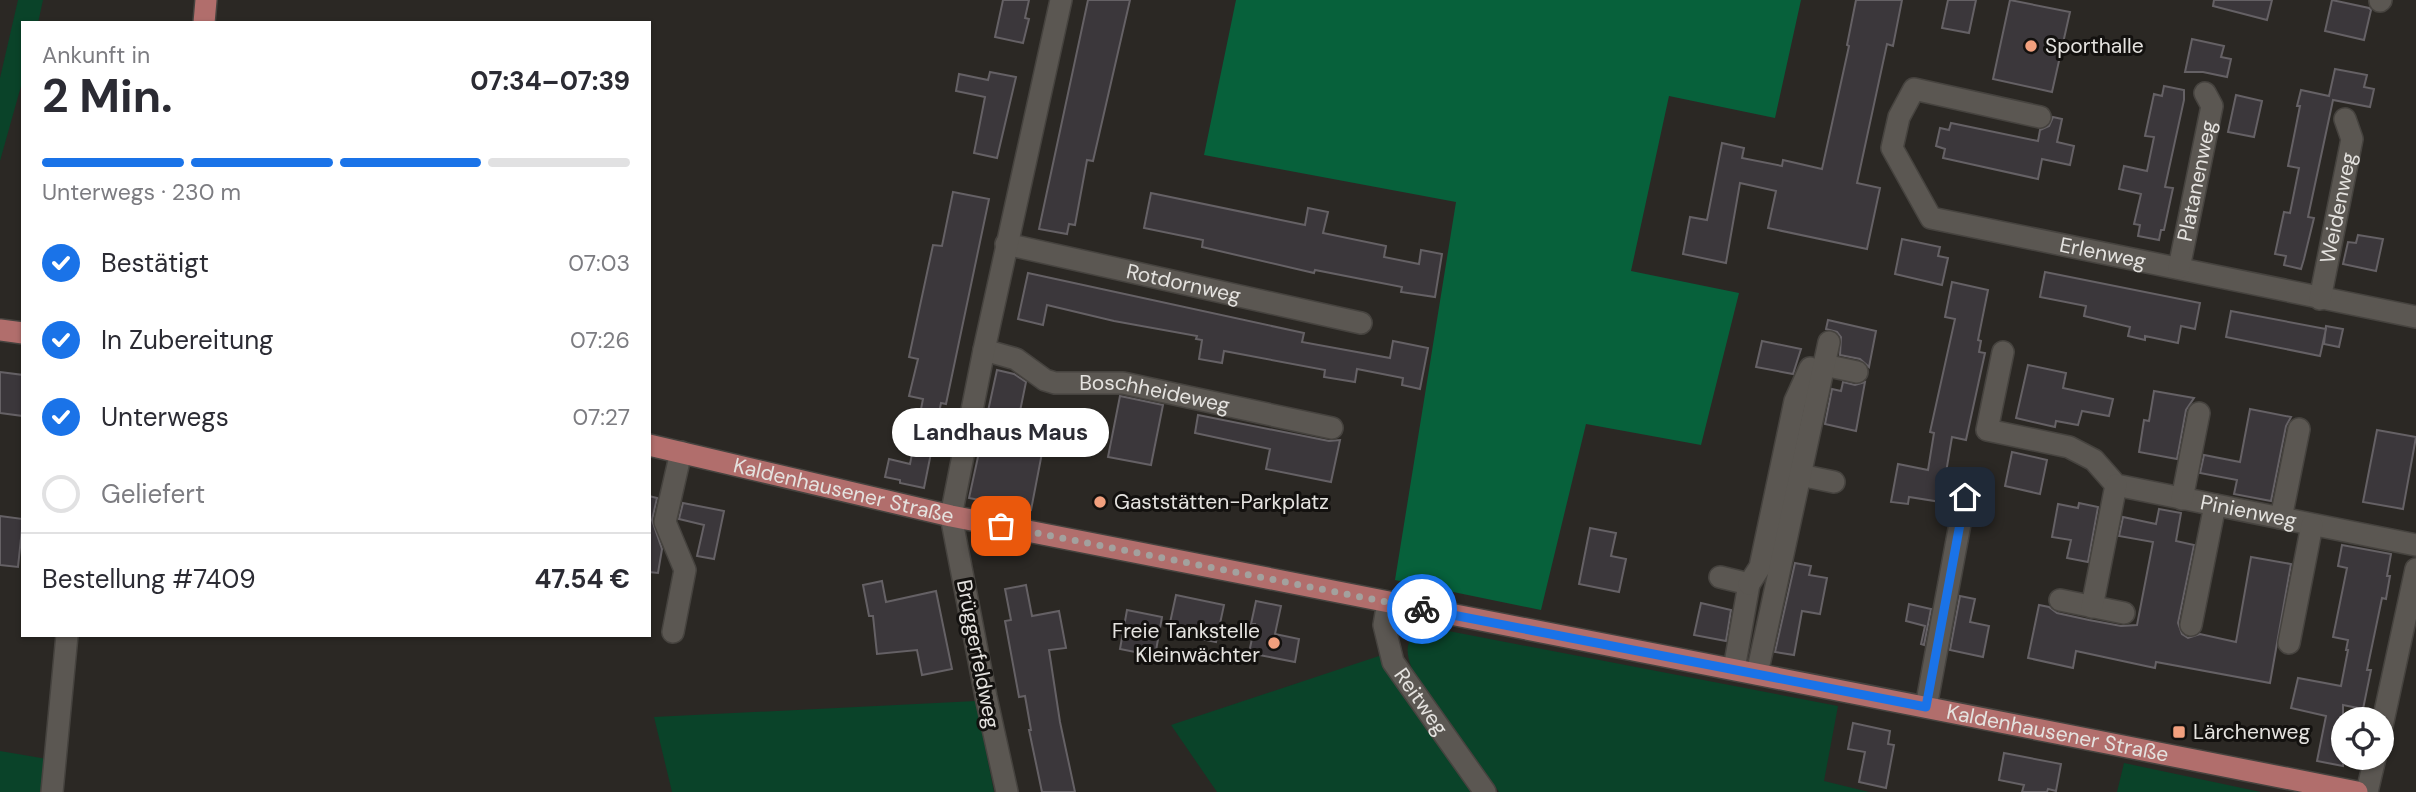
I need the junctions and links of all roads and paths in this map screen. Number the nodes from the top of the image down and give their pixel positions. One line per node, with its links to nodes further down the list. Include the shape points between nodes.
1 (205, 0): 3 (main road)
2 (1060, 0): 7 (street)
3 (204, 21)
4 (2205, 93): 8 (street, Platanenweg, via 2212,106)
5 (2040, 117): 8 (street, Erlenweg, via 1914,89 1899,117 1892,148 1931,218)
6 (2345, 119): 9 (street, Weidenweg, via 2352,139)
7 (1006, 244): 11 (street, Rotdornweg); 15 (street)
8 (2179, 268): 9 (street, Erlenweg)
9 (2320, 299): 10 (street, Erlenweg)
10 (2416, 317)
11 (1361, 323)
12 (0, 330): 13 (main road)
13 (21, 333)
14 (1829, 342): 17 (street)
15 (984, 350): 20 (street, Boschheideweg, via 1016,359 1055,383 1123,383); 30 (street)
16 (2003, 352): 26 (street, via 1987,430 2069,447 2094,460)
17 (1817, 367): 18 (street); 24 (street); 36 (street, via 1795,401 1760,567)
18 (1857, 372)
19 (2199, 413): 28 (street)
20 (1332, 428)
21 (2299, 429): 31 (street)
22 (651, 446): 23 (main road, Kaldenhausener Straße)
23 (681, 452): 30 (main road, Kaldenhausener Straße); 42 (street, via 665,522 685,570)
24 (1800, 475): 25 (street); 46 (street)
25 (1834, 482)
26 (2116, 485): 28 (street, Pinienweg); 39 (street)
27 (1965, 497): 47 (street)
28 (2182, 499): 29 (street, Pinienweg)
29 (2215, 505): 31 (street, Pinienweg); 41 (street)
30 (951, 516): 38 (main road, Kaldenhausener Straße); 51 (street, Brüggerfeldweg)
31 (2281, 518): 32 (street, Pinienweg)
32 (2312, 524): 33 (street, Pinienweg); 44 (street)
33 (2416, 545)
34 (2416, 569): 48 (street)
35 (1720, 577): 36 (street)
36 (1749, 584): 45 (street)
37 (2060, 600): 39 (street)
38 (1388, 602): 45 (main road, Kaldenhausener Straße); 52 (street, Reitweg, via 1384,625 1393,662)
39 (2092, 607): 40 (street)
40 (2124, 613)
41 (2191, 625)
42 (673, 632)
43 (67, 637): 50 (street)
44 (2289, 643)
45 (1734, 669): 46 (main road, Kaldenhausener Straße)
46 (1758, 674): 47 (main road, Kaldenhausener Straße)
47 (1926, 707): 53 (main road, Kaldenhausener Straße)
48 (2386, 707)
49 (2372, 770): 54 (street)
50 (51, 792)
51 (1007, 792)
52 (1485, 792)
53 (2357, 792)
54 (2367, 792)

